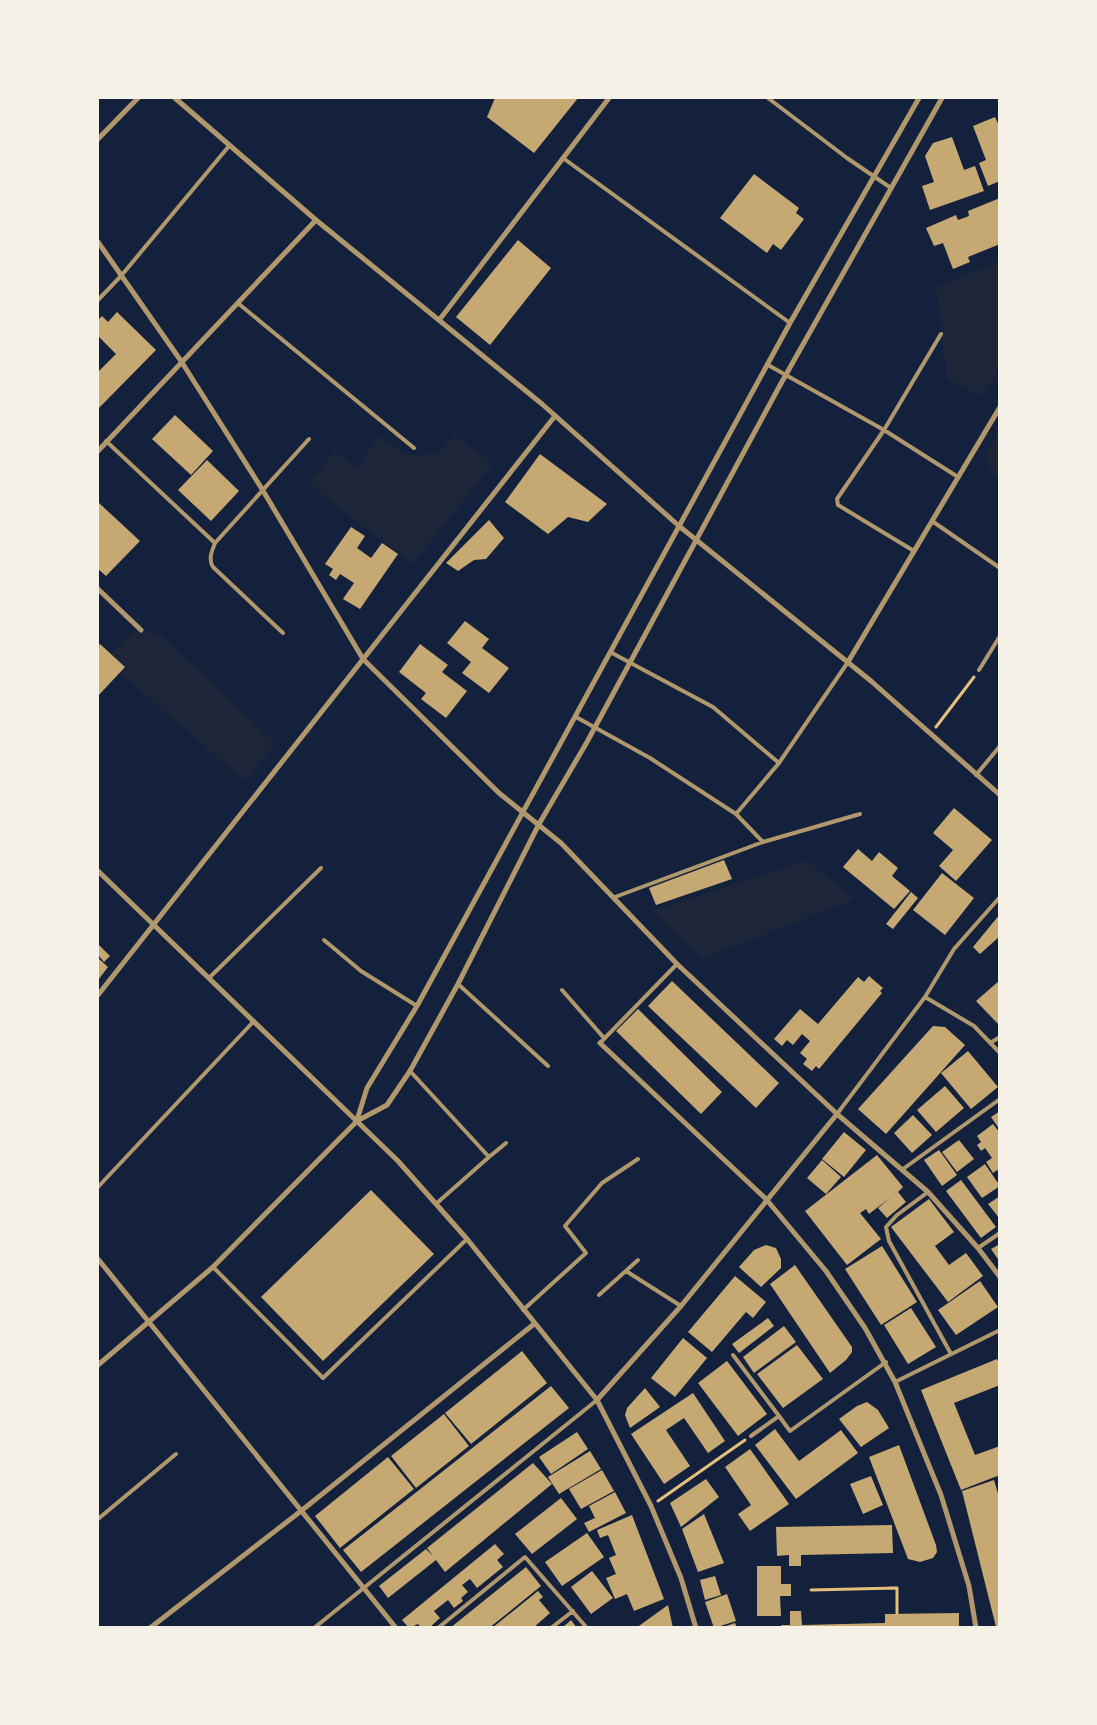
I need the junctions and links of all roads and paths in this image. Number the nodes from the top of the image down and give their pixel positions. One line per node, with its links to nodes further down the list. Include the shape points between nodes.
1 (138, 98): 7 (street)
2 (175, 98): 8 (street)
3 (608, 98): 9 (street)
4 (768, 98): 10 (lane)
5 (919, 98): 10 (street)
6 (942, 98): 11 (street)
7 (98, 139)
8 (229, 146): 12 (street); 14 (lane)
9 (563, 158): 17 (street); 18 (lane)
10 (874, 177): 11 (lane); 18 (street)
11 (891, 188): 22 (street)
12 (316, 220): 16 (street); 17 (street)
13 (98, 242): 14 (street)
14 (121, 276): 15 (lane); 20 (street)
15 (98, 300)
16 (239, 304): 20 (street); 28 (lane)
17 (440, 320): 24 (street)
18 (790, 323): 21 (street)
19 (941, 334): 25 (lane)
20 (181, 361): 27 (street); 31 (street)
21 (768, 365): 22 (lane); 33 (street)
22 (786, 374): 25 (lane); 34 (street)
23 (1000, 408): 30 (street)
24 (555, 416): 33 (street); 43 (street)
25 (884, 430): 30 (lane); 36 (lane, via 837,499 838,505)
26 (309, 439): 31 (lane)
27 (106, 441): 29 (street); 35 (lane)
28 (414, 448)
29 (98, 451)
30 (958, 478): 32 (street)
31 (262, 489): 35 (lane); 43 (street)
32 (932, 521): 36 (street); 37 (lane)
33 (680, 526): 34 (street); 42 (street)
34 (696, 539): 44 (street); 45 (street)
35 (215, 543): 40 (lane, via 210,557 213,568)
36 (914, 551): 45 (street)
37 (1000, 568)
38 (98, 590): 39 (street)
39 (141, 630)
40 (283, 633)
41 (1000, 636): 46 (lane)
42 (612, 653): 44 (lane); 47 (street)
43 (362, 658): 54 (street, via 499,793); 63 (street)
44 (630, 662): 48 (street); 51 (lane, via 713,707)
45 (848, 662): 49 (street); 51 (lane)
46 (979, 670): 49 (path)
47 (576, 717): 48 (lane); 54 (street)
48 (594, 728): 55 (lane, via 650,758); 57 (street)
49 (931, 734): 52 (street)
50 (1000, 746): 52 (lane)
51 (778, 763): 55 (lane)
52 (976, 775): 53 (street)
53 (1000, 795)
54 (524, 812): 57 (street); 71 (street)
55 (736, 814): 58 (lane)
56 (860, 814): 58 (lane)
57 (539, 824): 61 (street); 67 (street)
58 (763, 842): 61 (lane)
59 (321, 868): 66 (lane)
60 (98, 871): 63 (street)
61 (615, 897): 65 (street)
62 (1000, 897): 70 (lane, via 954,949)
63 (154, 926): 66 (street); 69 (street)
64 (324, 940): 71 (lane, via 361,971)
65 (676, 964): 74 (lane); 80 (street)
66 (208, 978): 72 (street)
67 (458, 984): 77 (lane); 78 (street)
68 (562, 990): 74 (lane)
69 (98, 995)
70 (925, 997): 75 (lane, via 974,1026); 80 (lane)
71 (417, 1006): 81 (street, via 368,1088)
72 (254, 1021): 81 (street); 86 (lane)
73 (1000, 1037): 75 (lane)
74 (602, 1040): 88 (street)
75 (990, 1043): 76 (lane)
76 (1000, 1053)
77 (548, 1066)
78 (410, 1071): 81 (street, via 387,1105); 83 (lane)
79 (1000, 1099): 85 (lane)
80 (837, 1114): 85 (street); 88 (street)
81 (357, 1121): 89 (street); 95 (street)
82 (506, 1143): 83 (lane)
83 (489, 1158): 89 (lane)
84 (638, 1159): 100 (lane, via 602,1183 565,1226 586,1253)
85 (903, 1169): 87 (street)
86 (98, 1187)
87 (928, 1192): 92 (street); 104 (lane, via 886,1227 889,1241)
88 (766, 1199): 99 (street); 106 (street, via 826,1271)
89 (437, 1203): 91 (street)
90 (1000, 1233): 92 (lane)
91 (467, 1239): 95 (lane, via 323,1378); 100 (street)
92 (978, 1248): 97 (street)
93 (98, 1259): 101 (street)
94 (638, 1260): 96 (lane)
95 (213, 1267): 101 (street)
96 (626, 1271): 98 (lane); 99 (lane)
97 (1000, 1277)
98 (599, 1294)
99 (681, 1306): 109 (street)
100 (523, 1310): 102 (street)
101 (149, 1322): 107 (street); 114 (street)
102 (534, 1324): 109 (street); 114 (street)
103 (1000, 1330): 104 (lane)
104 (951, 1354): 108 (lane)
105 (733, 1355): 110 (lane)
106 (886, 1362): 108 (street); 110 (lane, via 790,1431)
107 (98, 1365)
108 (895, 1382): 129 (street, via 941,1495 969,1586)
109 (597, 1400): 113 (street); 116 (lane)
110 (779, 1416): 111 (lane)
111 (751, 1436): 113 (path)
112 (176, 1454): 115 (lane)
113 (651, 1506): 128 (street, via 681,1578)
114 (302, 1511): 116 (street); 122 (street)
115 (98, 1519)
116 (364, 1588): 123 (lane); 124 (street)
117 (889, 1588): 119 (path, via 897,1588)
118 (897, 1588): 121 (path)
119 (811, 1590)
120 (573, 1611): 125 (lane, via 525,1557); 126 (lane); 127 (lane)
121 (897, 1613)
122 (150, 1628)
123 (314, 1628)
124 (396, 1628)
125 (438, 1628)
126 (551, 1628)
127 (587, 1628)
128 (696, 1628)
129 (976, 1628)

